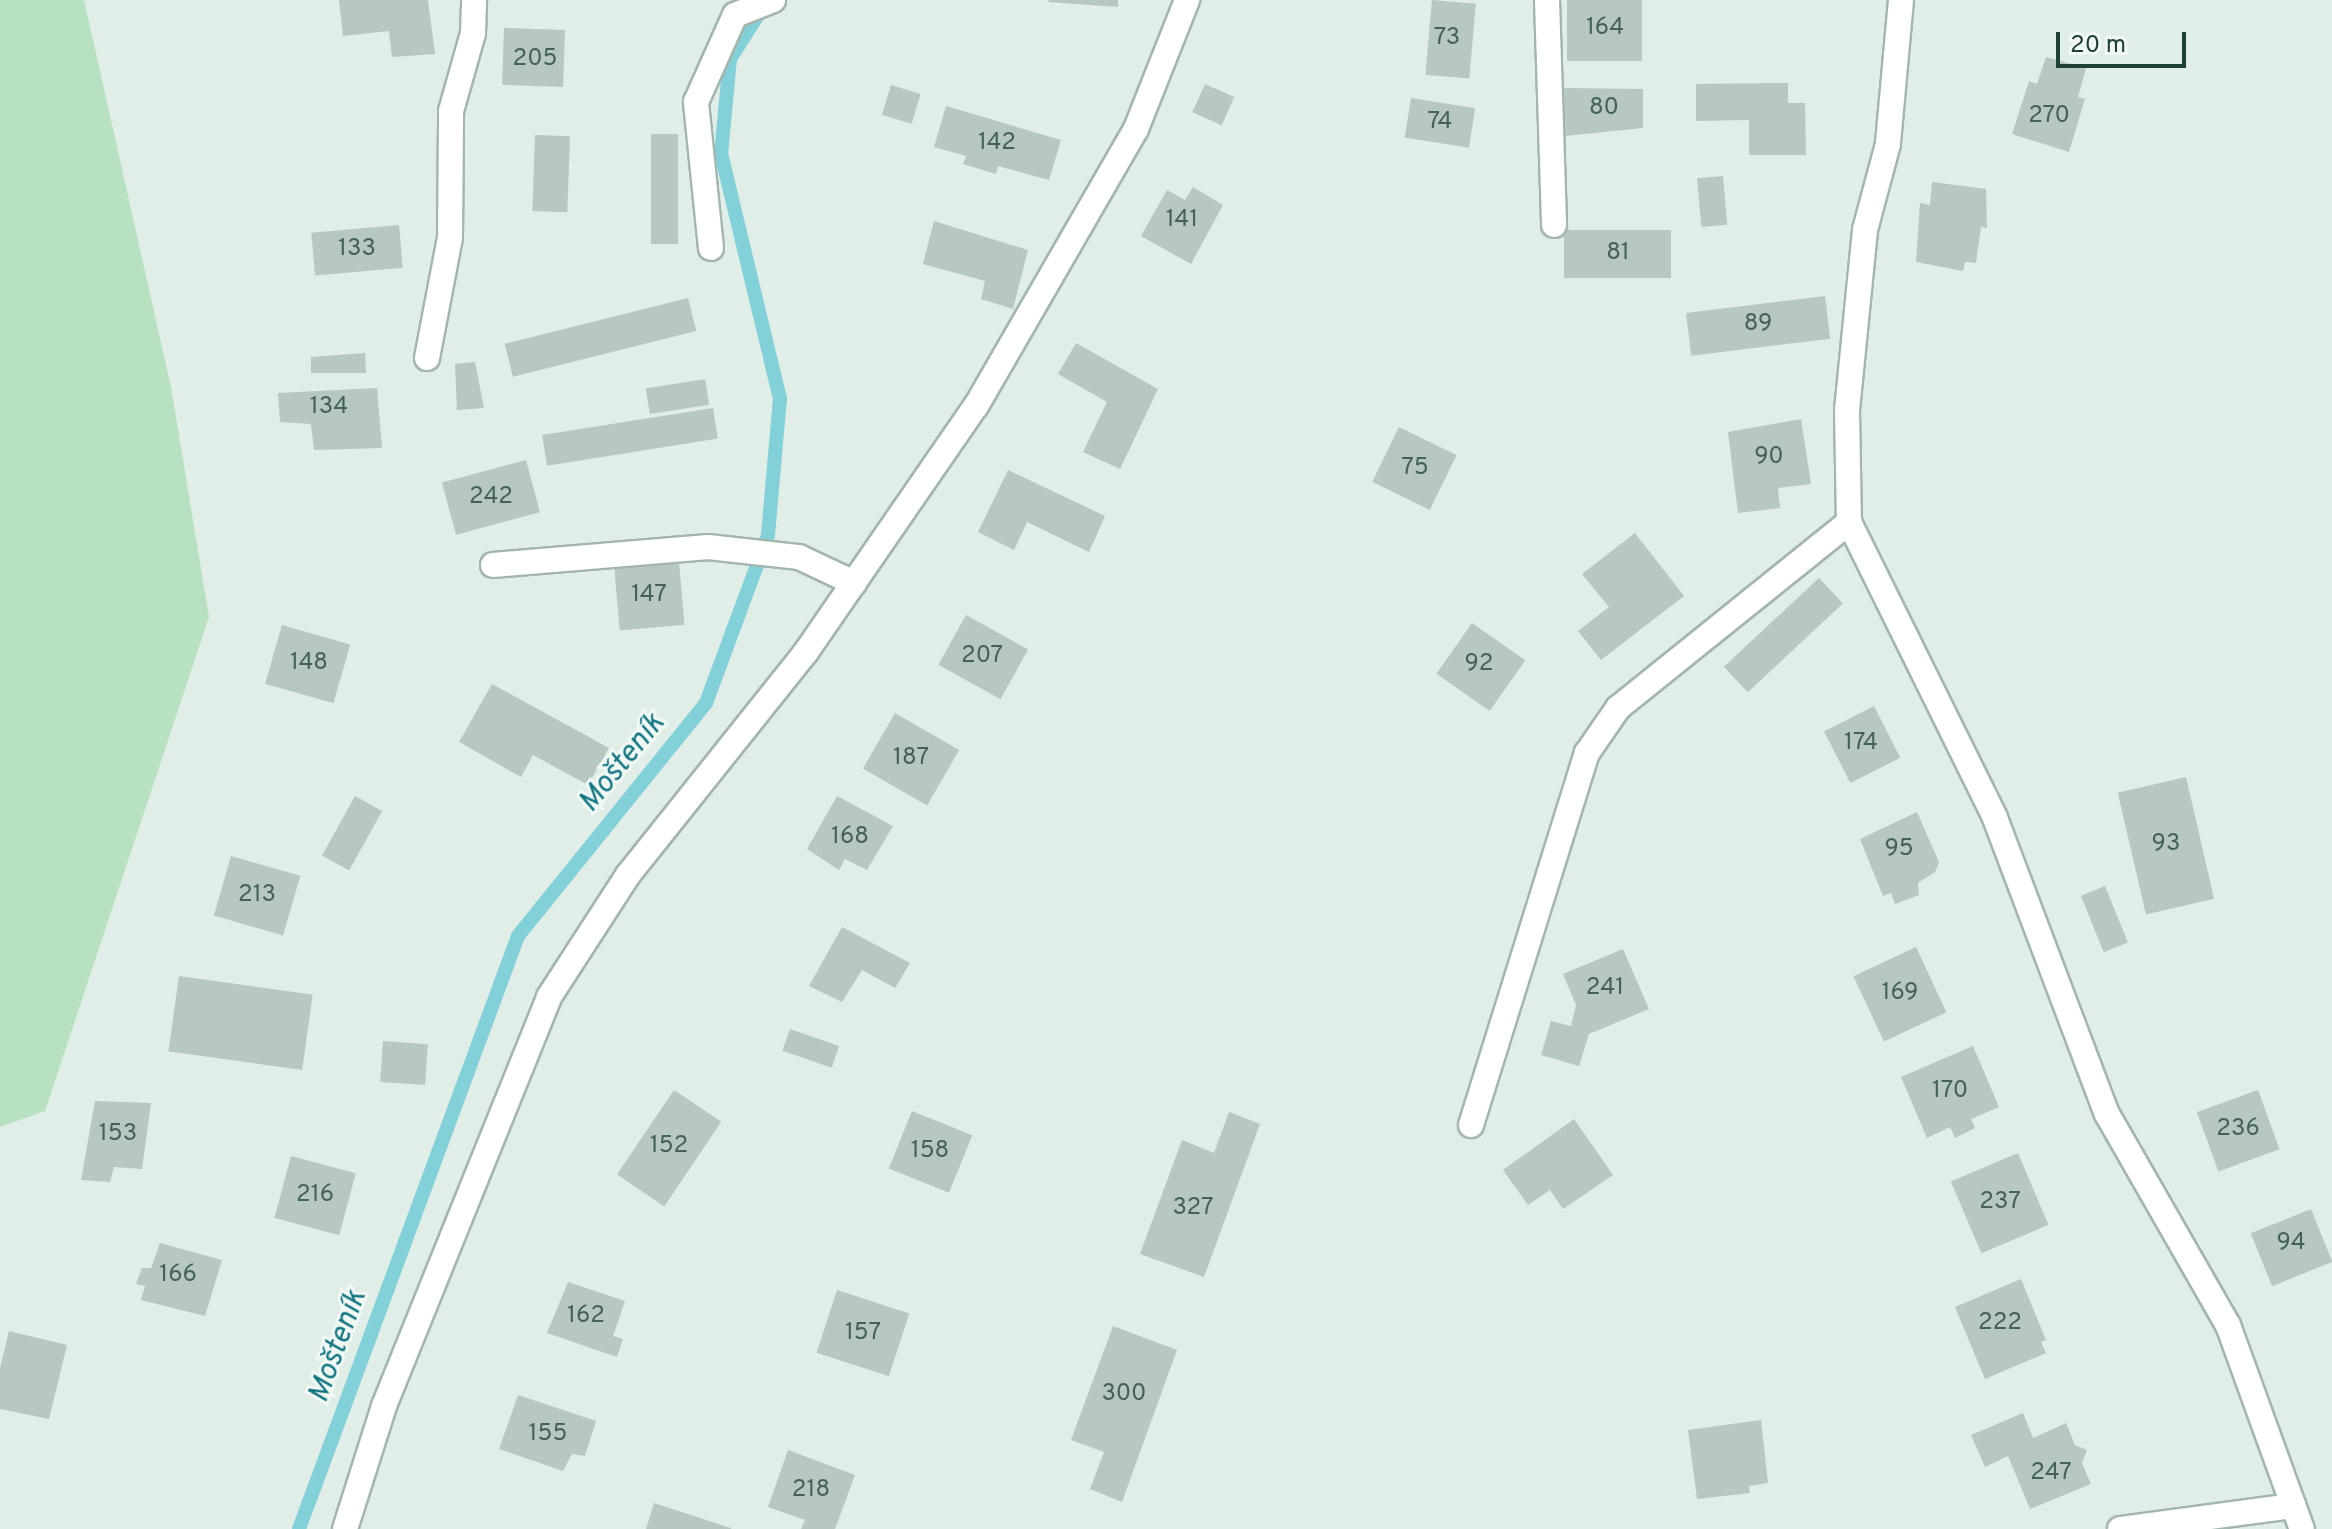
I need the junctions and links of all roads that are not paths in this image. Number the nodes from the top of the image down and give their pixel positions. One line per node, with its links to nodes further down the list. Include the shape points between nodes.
1 (474, 0): 8 (street, via 473,33 451,111 450,237)
2 (773, 0): 7 (street, via 735,15 696,102)
3 (1187, 0): 11 (street, via 1136,129 1075,240 976,406)
4 (1547, 0): 6 (street)
5 (1901, 0): 9 (street, via 1888,144 1865,230 1847,410)
6 (1554, 225)
7 (711, 248)
8 (427, 358)
9 (1849, 522): 12 (street, via 1618,708 1587,753); 13 (street, via 1995,818 2107,1114 2228,1325)
10 (493, 565): 11 (street, via 708,547 799,557)
11 (854, 583): 14 (street, via 806,652 628,875 549,997 384,1406)
12 (1471, 1125)
13 (2293, 1506): 15 (street); 16 (street)
14 (345, 1529)
15 (2120, 1529)
16 (2302, 1529)

